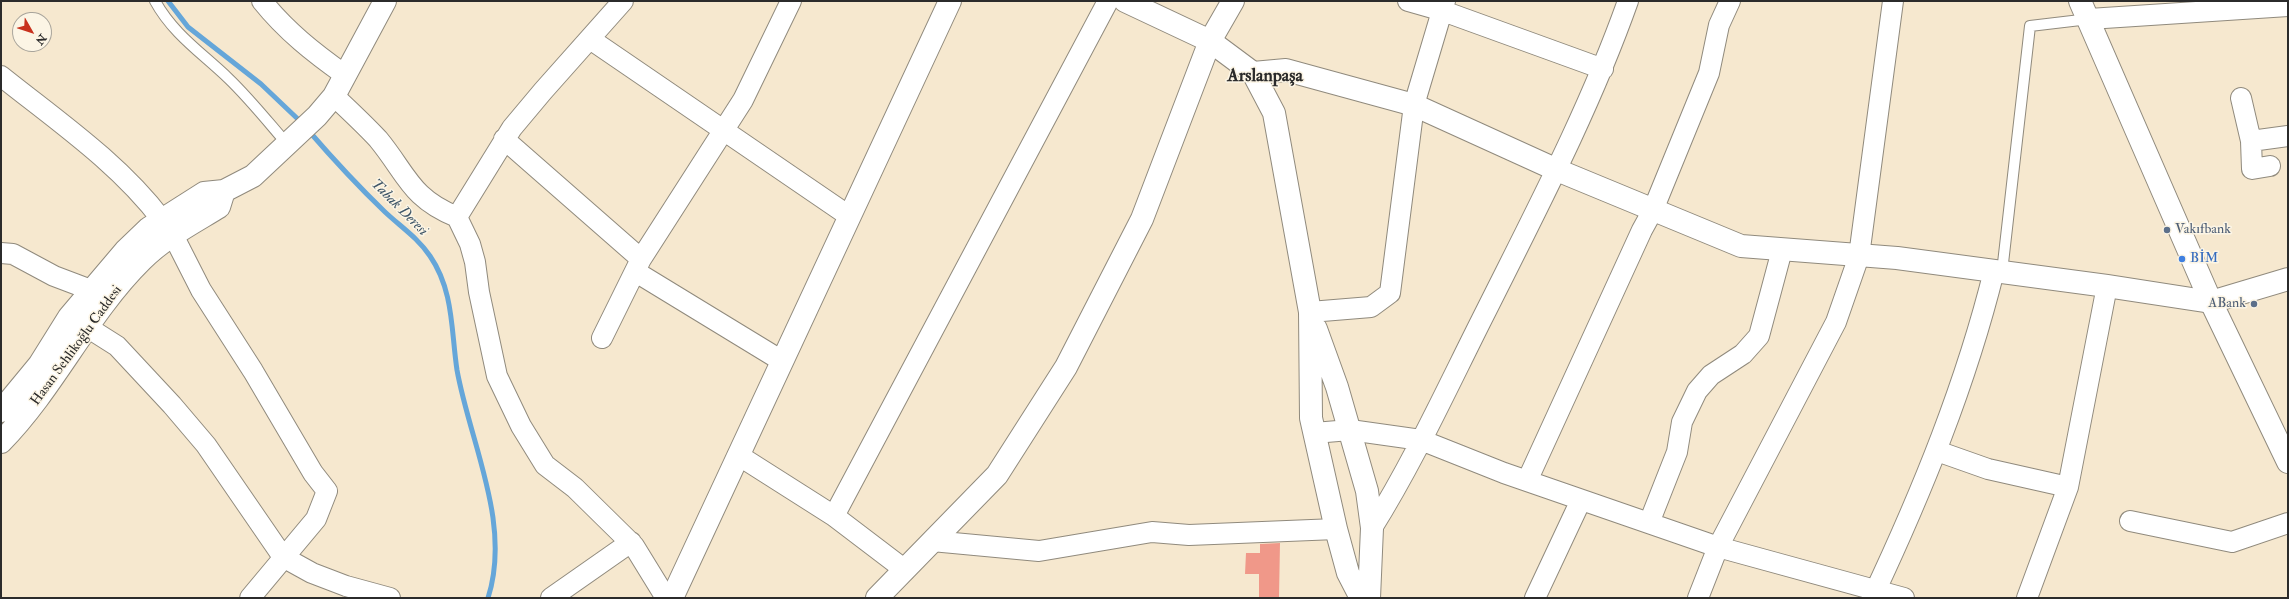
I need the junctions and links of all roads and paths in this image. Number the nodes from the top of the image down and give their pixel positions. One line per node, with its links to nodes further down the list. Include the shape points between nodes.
1 (155, 1): 30 (lane, via 170,25 182,38 248,98)
2 (262, 1): 21 (street, via 308,49)
3 (385, 1): 21 (street, Hasan Sehlikoğlu Caddesi)
4 (623, 1): 17 (street)
5 (791, 1): 26 (street, via 743,100)
6 (950, 1): 34 (street)
7 (1108, 1): 61 (street)
8 (1125, 1): 18 (street)
9 (1233, 1): 18 (street)
10 (1408, 1): 14 (street)
11 (1628, 1): 19 (street)
12 (1730, 1): 33 (street, via 1719,25 1709,72)
13 (1893, 1): 39 (street)
14 (1444, 6): 19 (street); 25 (street)
15 (2288, 6): 16 (street)
16 (2085, 10): 41 (lane, via 2030,26); 45 (street, via 2123,104)
17 (590, 39): 26 (street); 28 (street)
18 (1210, 42): 20 (street); 67 (street, via 1142,219 1066,367 997,475)
19 (1602, 69): 32 (street)
20 (1253, 73): 25 (street, via 1286,70); 46 (street, via 1274,113)
21 (345, 75): 23 (street, Hasan Sehlikoğlu Caddesi)
22 (1, 76): 36 (street, via 82,141 146,199)
23 (334, 96): 30 (street, Hasan Sehlikoğlu Caddesi); 35 (street, via 378,140 415,191 438,210)
24 (2241, 98): 29 (street)
25 (1414, 105): 32 (street); 46 (street, via 1390,293 1371,307)
26 (724, 130): 34 (street); 40 (street)
27 (2288, 136): 29 (street)
28 (504, 139): 35 (street); 40 (street)
29 (2251, 141): 31 (street, via 2252,169)
30 (290, 142): 36 (street, Hasan Sehlikoğlu Caddesi, via 253,176 224,191 204,193)
31 (2270, 166)
32 (1557, 170): 33 (street); 53 (street)
33 (1653, 210): 37 (street, via 1741,246); 58 (street)
34 (849, 216): 49 (street)
35 (456, 217): 68 (street, via 470,244 475,262 478,292 497,376 521,426 545,465 575,488)
36 (167, 228): 44 (street, Hasan Sehlikoğlu Caddesi, via 149,228); 47 (street, Hasan Sehlikoğlu Caddesi); 70 (street, via 200,290 253,371 313,473 327,491 316,519)
37 (1782, 250): 39 (street); 63 (street, via 1759,336 1743,354 1711,374 1697,391 1682,422 1677,452)
38 (1, 253): 44 (street, via 13,254 54,276)
39 (1859, 256): 41 (street, via 1897,258); 69 (street, via 1836,322)
40 (639, 266): 48 (street); 49 (street)
41 (1998, 272): 43 (street); 55 (street)
42 (2288, 279): 45 (street)
43 (2107, 286): 45 (street); 59 (street)
44 (91, 290): 50 (street, Hasan Sehlikoğlu Caddesi, via 69,317 39,365)
45 (2211, 302): 57 (street)
46 (1310, 312): 51 (street); 52 (street, via 1311,418)
47 (87, 327): 54 (street, Hasan Sehlikoğlu Caddesi, via 57,374 19,424); 70 (street, via 117,346 206,445)
48 (602, 338)
49 (782, 361): 56 (street)
50 (1, 411)
51 (1350, 430): 52 (street); 53 (street); 65 (street, via 1366,491)
52 (1314, 433): 66 (street)
53 (1420, 440): 58 (street); 65 (street)
54 (1, 442)
55 (1937, 451): 59 (street, via 1988,469); 72 (street)
56 (738, 455): 61 (street); 77 (street)
57 (2288, 462)
58 (1527, 481): 60 (street)
59 (2068, 487): 84 (street)
60 (1581, 500): 63 (street); 81 (street)
61 (834, 516): 71 (street)
62 (2130, 521): 64 (street, via 2232,542)
63 (1649, 523): 69 (street)
64 (2288, 523)
65 (1372, 528): 80 (street)
66 (1336, 529): 67 (street, via 1189,536 1152,532 1039,551); 79 (street, via 1348,573)
67 (932, 541): 71 (street)
68 (631, 542): 75 (street); 76 (street)
69 (1718, 547): 72 (street); 82 (street)
70 (283, 557): 73 (street); 74 (street, via 312,573 346,586)
71 (905, 570): 78 (street)
72 (1874, 594): 83 (street)
73 (250, 598)
74 (390, 598)
75 (551, 598)
76 (666, 598)
77 (672, 598)
78 (877, 598)
79 (1361, 598)
80 (1368, 598)
81 (1534, 598)
82 (1698, 598)
83 (1904, 598)
84 (2027, 598)

